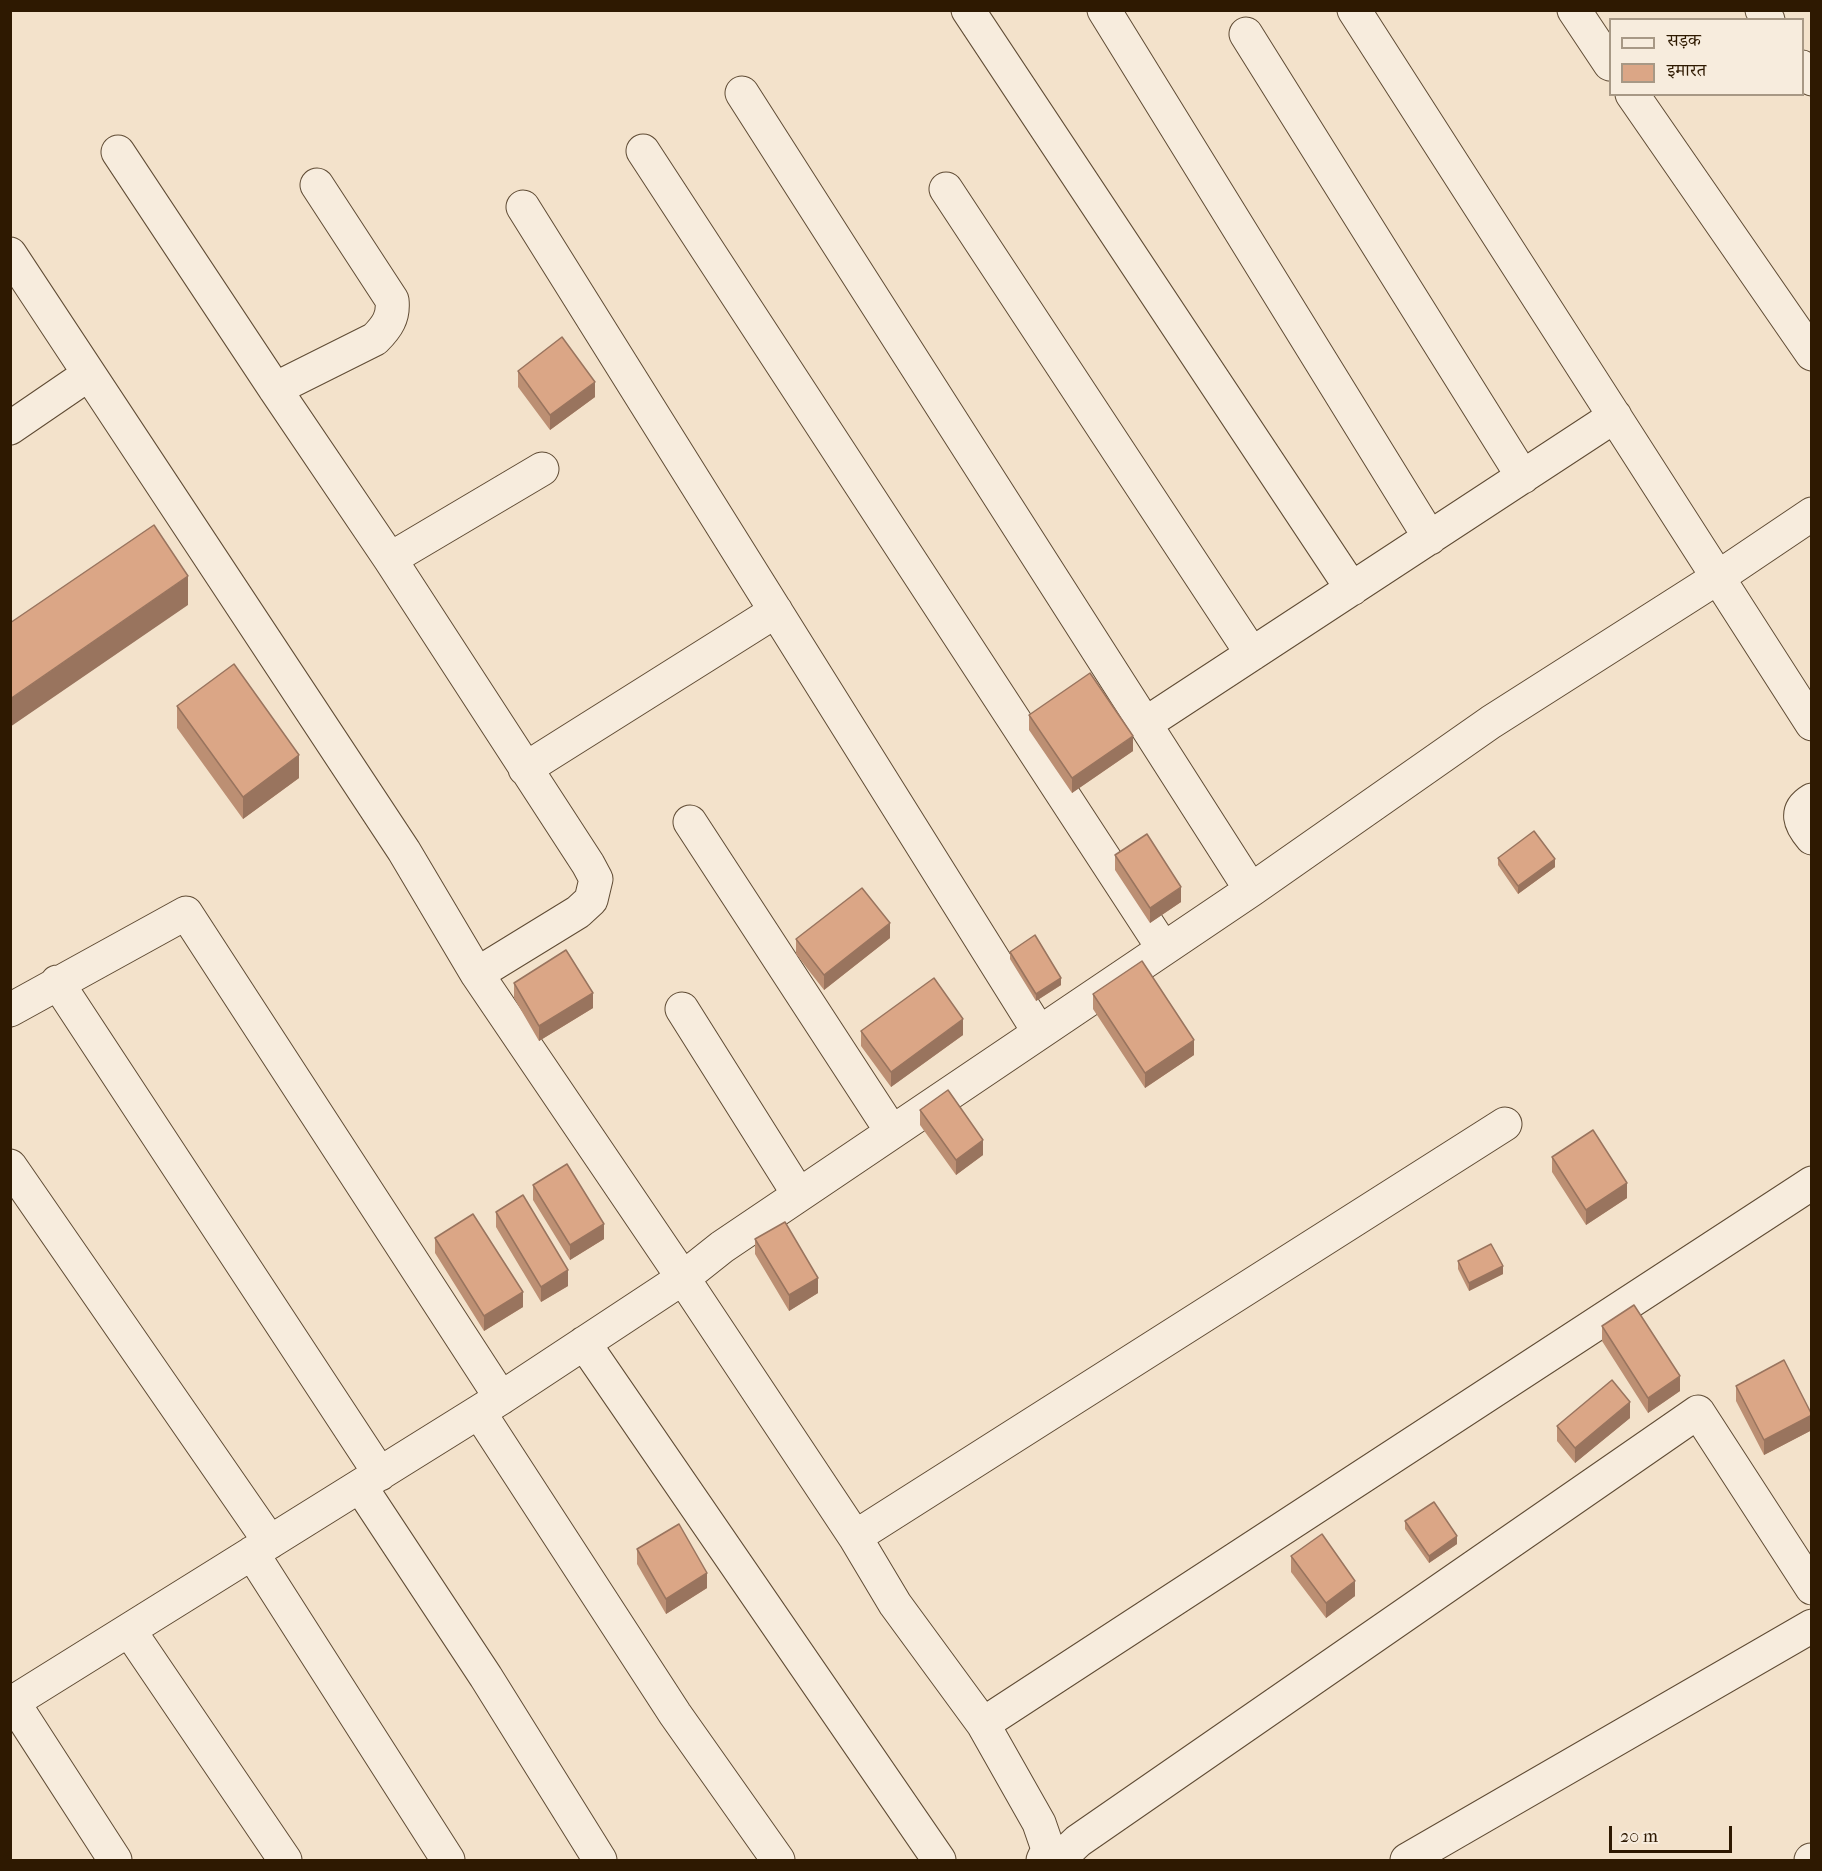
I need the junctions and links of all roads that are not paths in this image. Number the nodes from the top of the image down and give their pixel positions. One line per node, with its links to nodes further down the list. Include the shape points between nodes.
1 (968, 10): 26 (street)
2 (1104, 10): 23 (street)
3 (1354, 10): 18 (street)
4 (1574, 10): 6 (street)
5 (1246, 34): 21 (street)
6 (1609, 61)
7 (742, 93): 29 (street)
8 (1633, 96): 15 (street)
9 (643, 151): 36 (street)
10 (118, 152): 17 (street)
11 (317, 185): 17 (street, via 392,300 393,311 387,328 375,339)
12 (946, 189): 28 (street)
13 (523, 207): 27 (street)
14 (10, 254): 16 (street)
15 (1812, 354)
16 (89, 374): 19 (street); 37 (street, via 404,851)
17 (275, 389): 24 (street)
18 (1615, 416): 21 (street); 25 (street)
19 (10, 428)
20 (542, 469): 24 (street)
21 (1523, 477): 23 (street)
22 (1812, 514): 25 (street)
23 (1430, 538): 26 (street)
24 (390, 559): 31 (street)
25 (1717, 578): 30 (street); 35 (street, via 1491,722)
26 (1352, 589): 28 (street)
27 (776, 611): 31 (street); 41 (street)
28 (1252, 654): 29 (street)
29 (1145, 724): 35 (street)
30 (1812, 724)
31 (525, 769): 37 (street, via 588,864 596,879 594,889 591,900 578,912)
32 (1812, 801): 34 (street, via 1800,814 1803,828)
33 (690, 822): 43 (street)
34 (1812, 838)
35 (1251, 890): 36 (street)
36 (1162, 948): 41 (street)
37 (477, 974): 47 (street)
38 (57, 982): 40 (street); 49 (street, via 186,914); 50 (street)
39 (682, 1009): 46 (street)
40 (10, 1010)
41 (1039, 1032): 43 (street)
42 (1505, 1124): 51 (street)
43 (892, 1132): 46 (street)
44 (10, 1166): 52 (street)
45 (1812, 1183): 57 (street)
46 (799, 1195): 47 (street)
47 (683, 1278): 48 (street); 51 (street)
48 (584, 1343): 49 (street); 63 (street)
49 (490, 1405): 50 (street); 62 (street, via 675,1714)
50 (370, 1480): 52 (street); 61 (street)
51 (855, 1537): 57 (street, via 894,1604)
52 (261, 1548): 55 (street); 60 (street)
53 (1812, 1588): 65 (street, via 1698,1412 1078,1841)
54 (1812, 1626): 66 (street)
55 (129, 1630): 56 (street); 59 (street)
56 (12, 1703): 58 (street)
57 (984, 1724): 64 (street, via 1039,1822 1048,1849)
58 (115, 1860)
59 (285, 1860)
60 (448, 1860)
61 (600, 1860)
62 (778, 1860)
63 (939, 1860)
64 (1043, 1860)
65 (1058, 1860)
66 (1407, 1860)

